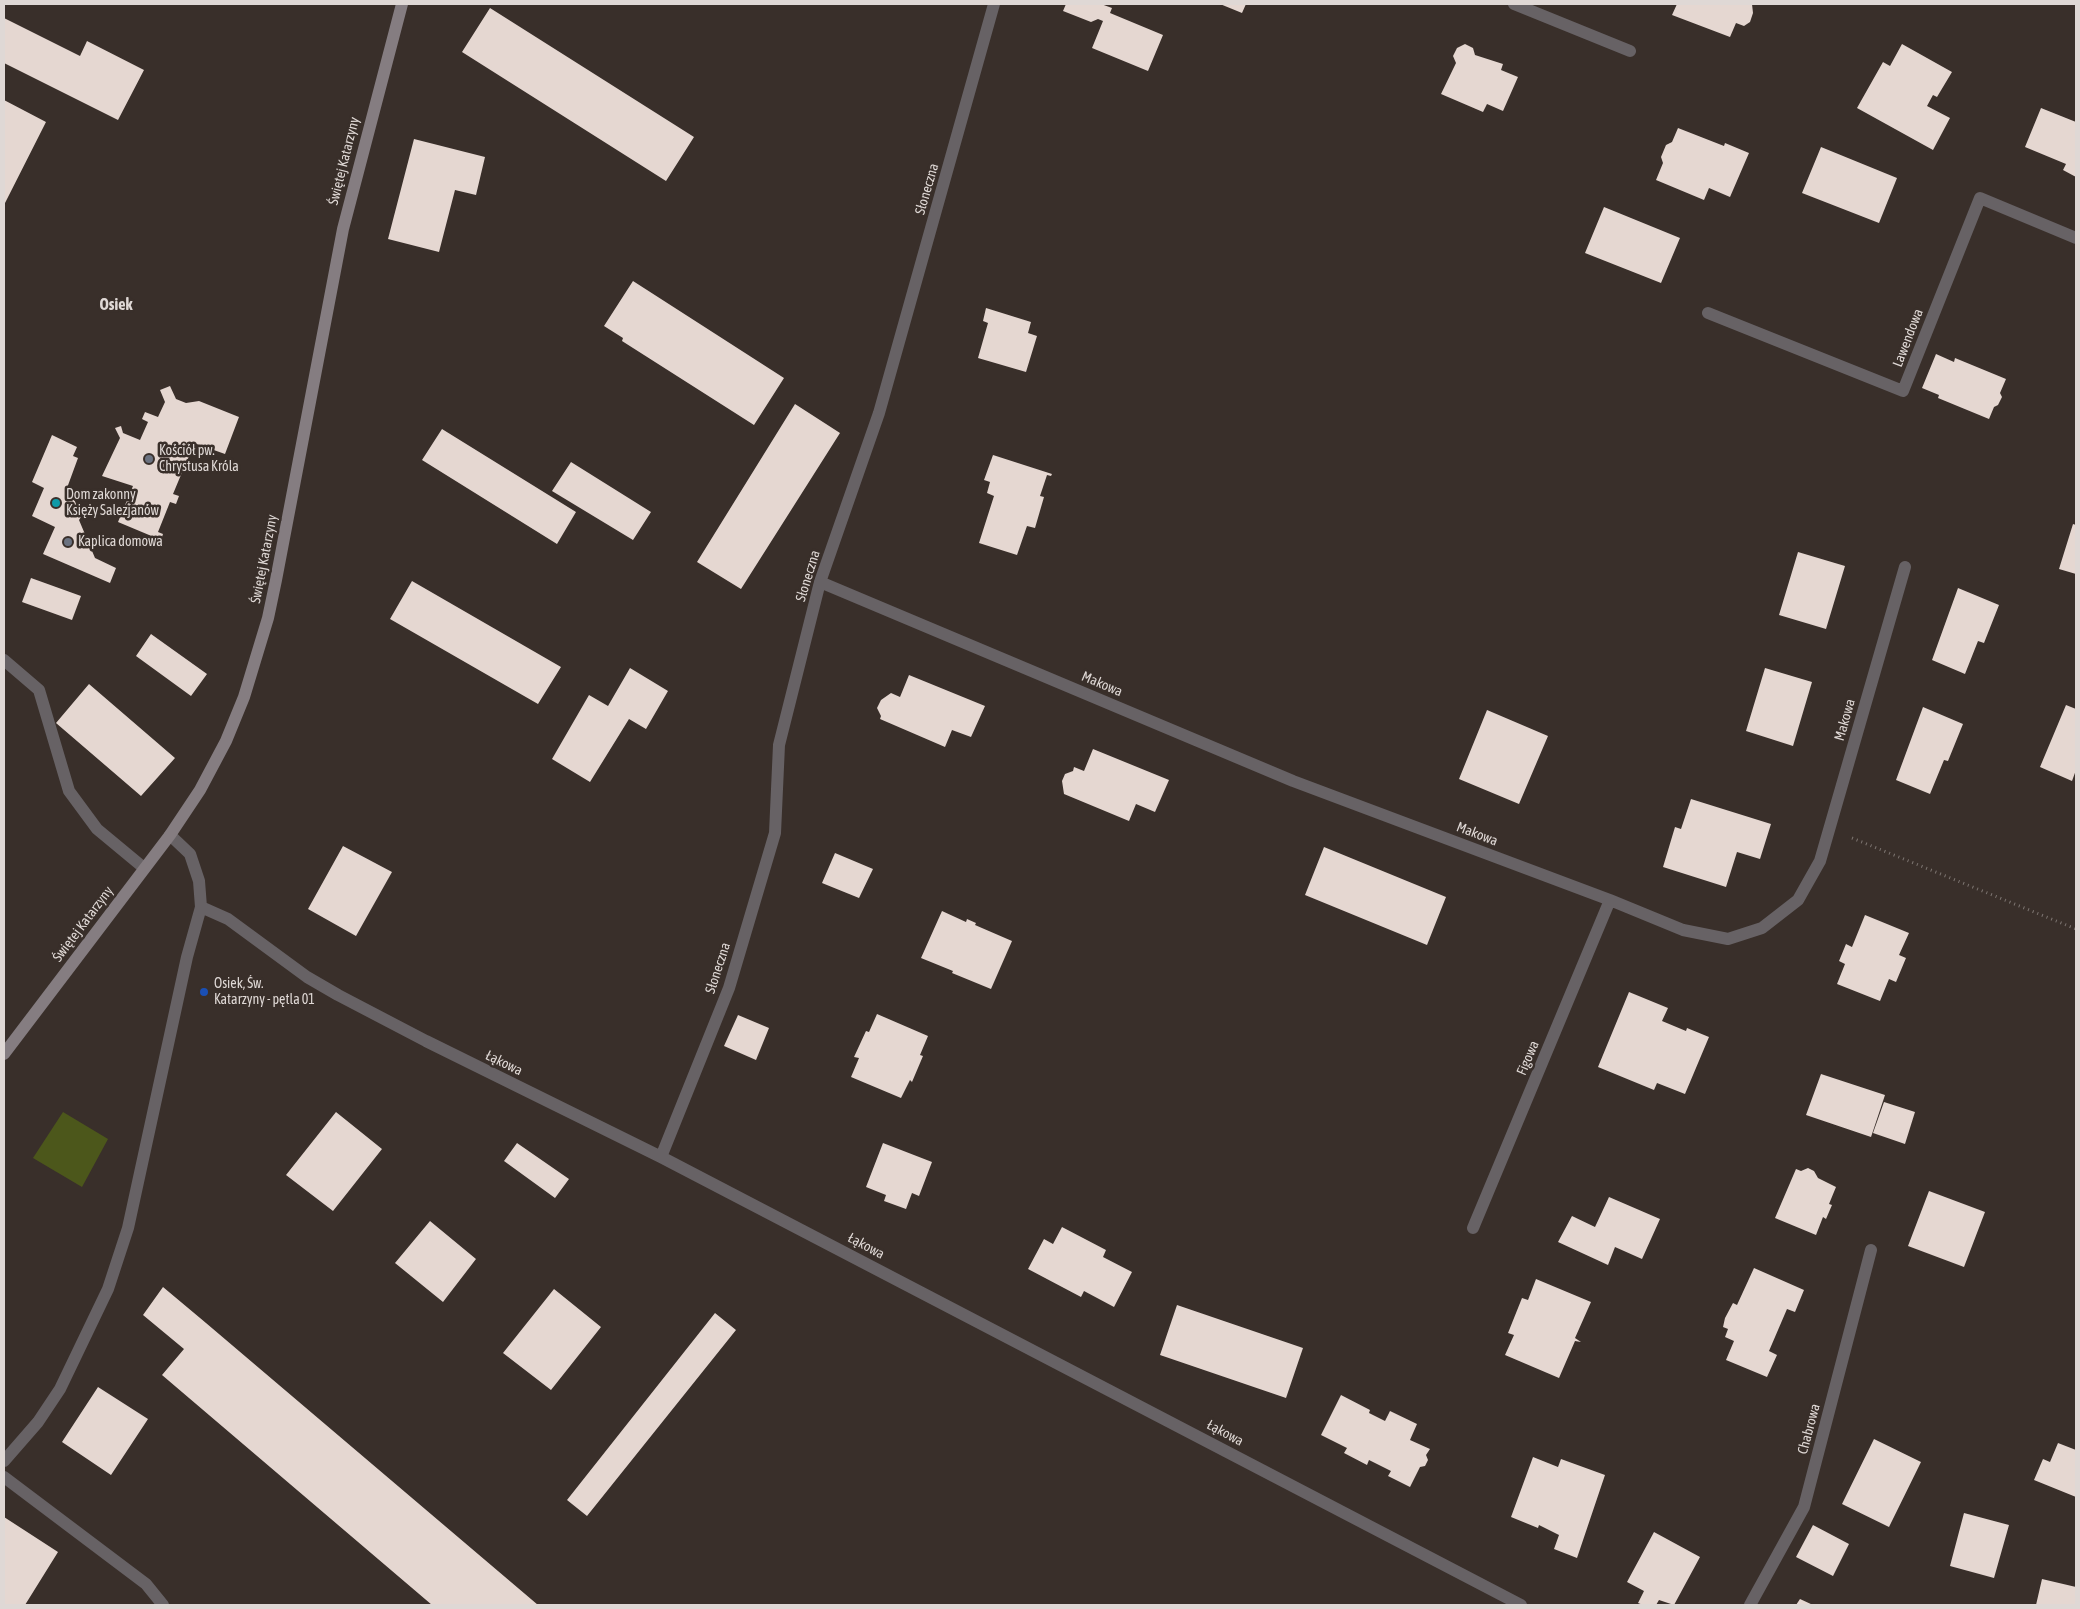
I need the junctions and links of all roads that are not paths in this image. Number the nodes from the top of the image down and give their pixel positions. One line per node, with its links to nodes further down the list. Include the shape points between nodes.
1 (402, 4): 10 (street, Świętej Katarzyny, via 343,229 268,618 244,697 226,741 200,790)
2 (994, 4): 8 (street, Słoneczna, via 879,413)
3 (1514, 4): 4 (street)
4 (1630, 51)
5 (2076, 238): 6 (street, Lawendowa, via 1980,198 1903,391)
6 (1708, 313)
7 (1905, 567): 12 (street, Makowa, via 1820,861 1798,900 1762,928 1728,939 1692,932)
8 (820, 582): 12 (street, Makowa, via 1293,781); 15 (street, Słoneczna, via 778,745 775,833 729,988)
9 (4, 660): 11 (street, via 39,690 69,791 97,829)
10 (170, 835): 11 (street, Świętej Katarzyny); 13 (street, via 190,854 199,881)
11 (144, 868): 14 (street, Świętej Katarzyny)
12 (1610, 900): 16 (street, Figowa)
13 (201, 907): 15 (street, Łąkowa, via 228,919 307,977 338,995 426,1042); 18 (street, via 187,957 128,1228 108,1289 60,1389 38,1422)
14 (4, 1054)
15 (661, 1157): 21 (street, Łąkowa)
16 (1474, 1228)
17 (1871, 1250): 22 (street, Chabrowa, via 1804,1507)
18 (4, 1461)
19 (4, 1477): 20 (street, via 146,1584)
20 (163, 1605)
21 (1521, 1605)
22 (1750, 1605)

